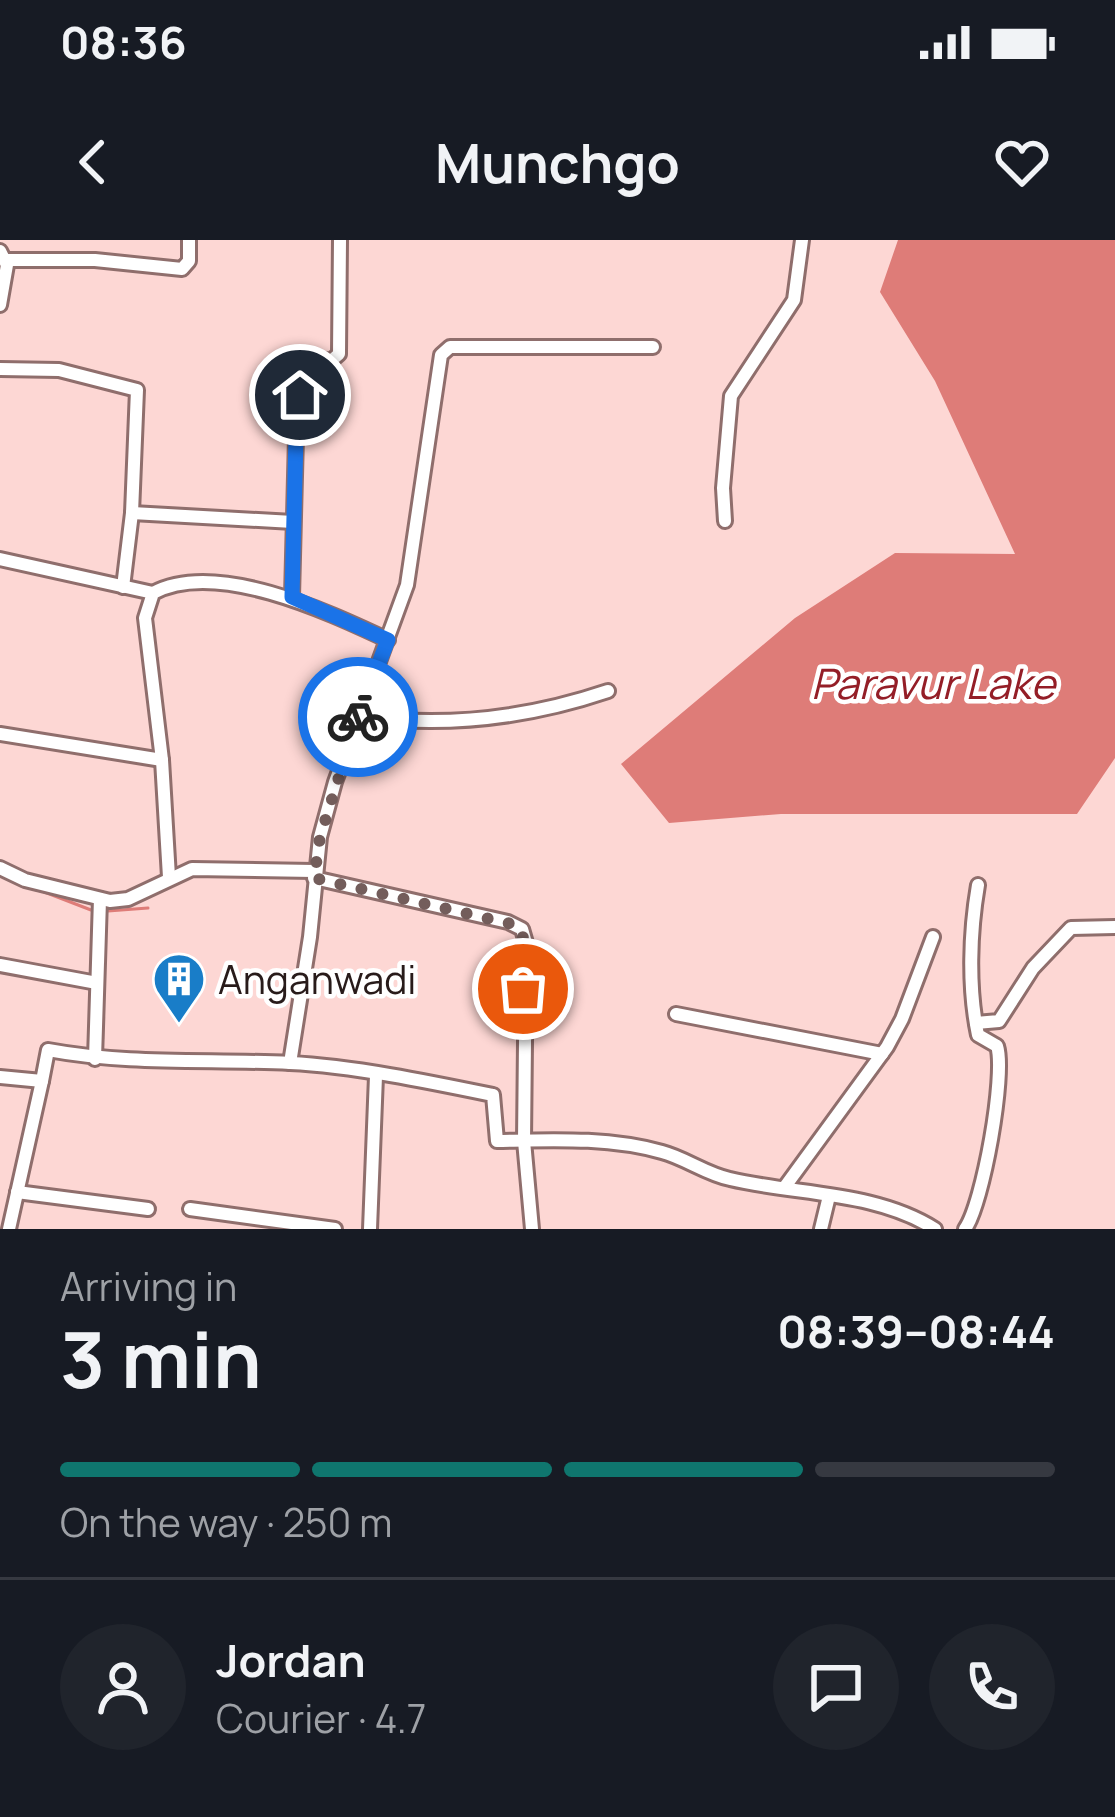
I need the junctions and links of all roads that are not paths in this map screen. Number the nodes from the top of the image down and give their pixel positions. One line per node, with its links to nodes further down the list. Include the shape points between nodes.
1 (188, 240): 4 (street, via 182,269)
2 (340, 240): 10 (street, via 340,350 304,370)
3 (802, 240): 9 (street, via 794,300 731,396)
4 (3, 255): 5 (street)
5 (0, 305)
6 (653, 347): 15 (street, via 443,352 407,585)
7 (0, 369): 8 (street, via 59,370 135,388)
8 (132, 513): 10 (street); 12 (street)
9 (725, 521)
10 (293, 522): 14 (street)
11 (0, 559): 12 (street)
12 (123, 586): 13 (street)
13 (153, 593): 14 (street, via 199,581); 19 (street, via 145,618)
14 (292, 597): 15 (street)
15 (388, 640): 17 (street)
16 (608, 691): 17 (street, via 464,721)
17 (358, 716): 21 (street)
18 (0, 734): 19 (street)
19 (162, 760): 22 (street)
20 (0, 868): 24 (street)
21 (314, 875): 22 (street, via 204,868); 33 (street); 37 (street, via 522,929)
22 (169, 877): 24 (street, via 128,899)
23 (979, 885): 30 (street)
24 (100, 899): 28 (street)
25 (1115, 926): 30 (street, via 1071,928 999,1021)
26 (933, 937): 31 (street)
27 (0, 965): 28 (street)
28 (97, 983): 32 (street)
29 (676, 1014): 31 (street)
30 (976, 1023): 49 (street, via 978,1035 997,1046 1000,1071 978,1202)
31 (882, 1054): 38 (street)
32 (95, 1059): 33 (street); 36 (street, via 48,1050)
33 (290, 1063): 34 (street)
34 (376, 1076): 37 (street, via 493,1095 497,1141); 45 (street)
35 (0, 1077): 36 (street)
36 (42, 1081): 39 (street)
37 (524, 1141): 38 (street, via 663,1152 726,1179); 46 (street)
38 (784, 1188): 40 (street)
39 (17, 1192): 41 (street); 44 (street)
40 (829, 1196): 47 (street); 48 (street, via 872,1203)
41 (148, 1209)
42 (190, 1209): 43 (street)
43 (327, 1228)
44 (9, 1229)
45 (370, 1229)
46 (532, 1229)
47 (821, 1229)
48 (934, 1229)
49 (965, 1229)

